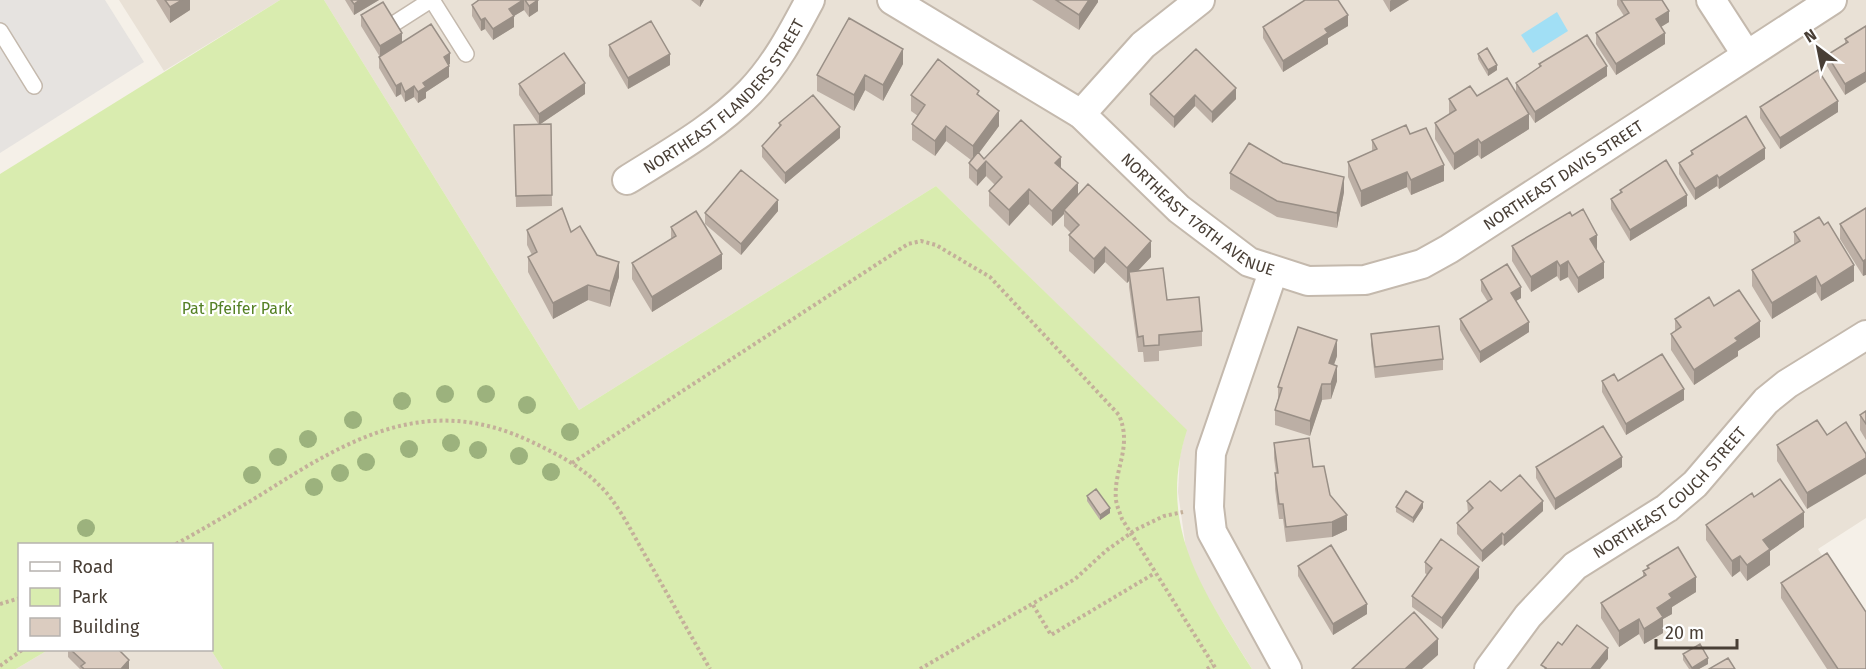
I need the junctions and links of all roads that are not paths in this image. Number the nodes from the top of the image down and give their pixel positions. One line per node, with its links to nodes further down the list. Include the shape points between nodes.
1 (431, 0): 7 (lane); 9 (lane)
2 (810, 0): 13 (street, NORTHEAST FLANDERS STREET, via 786,45 749,92 704,132)
3 (892, 0): 12 (street, NORTHEAST 176TH AVENUE)
4 (1200, 0): 12 (street, via 1143,45)
5 (1711, 0): 10 (street)
6 (1832, 0): 10 (street, NORTHEAST DAVIS STREET)
7 (394, 23)
8 (0, 31): 11 (lane)
9 (466, 54)
10 (1746, 54): 14 (street, NORTHEAST DAVIS STREET, via 1422,264 1365,280 1308,281)
11 (34, 86)
12 (1081, 114): 14 (street, NORTHEAST 176TH AVENUE, via 1179,209 1249,262)
13 (627, 180)
14 (1273, 272): 16 (street, NORTHEAST 176TH AVENUE, via 1211,453 1209,507 1212,532)
15 (1866, 335): 17 (street, NORTHEAST COUCH STREET, via 1766,401 1695,484 1666,508 1575,566 1528,616)
16 (1287, 669)
17 (1489, 669)

